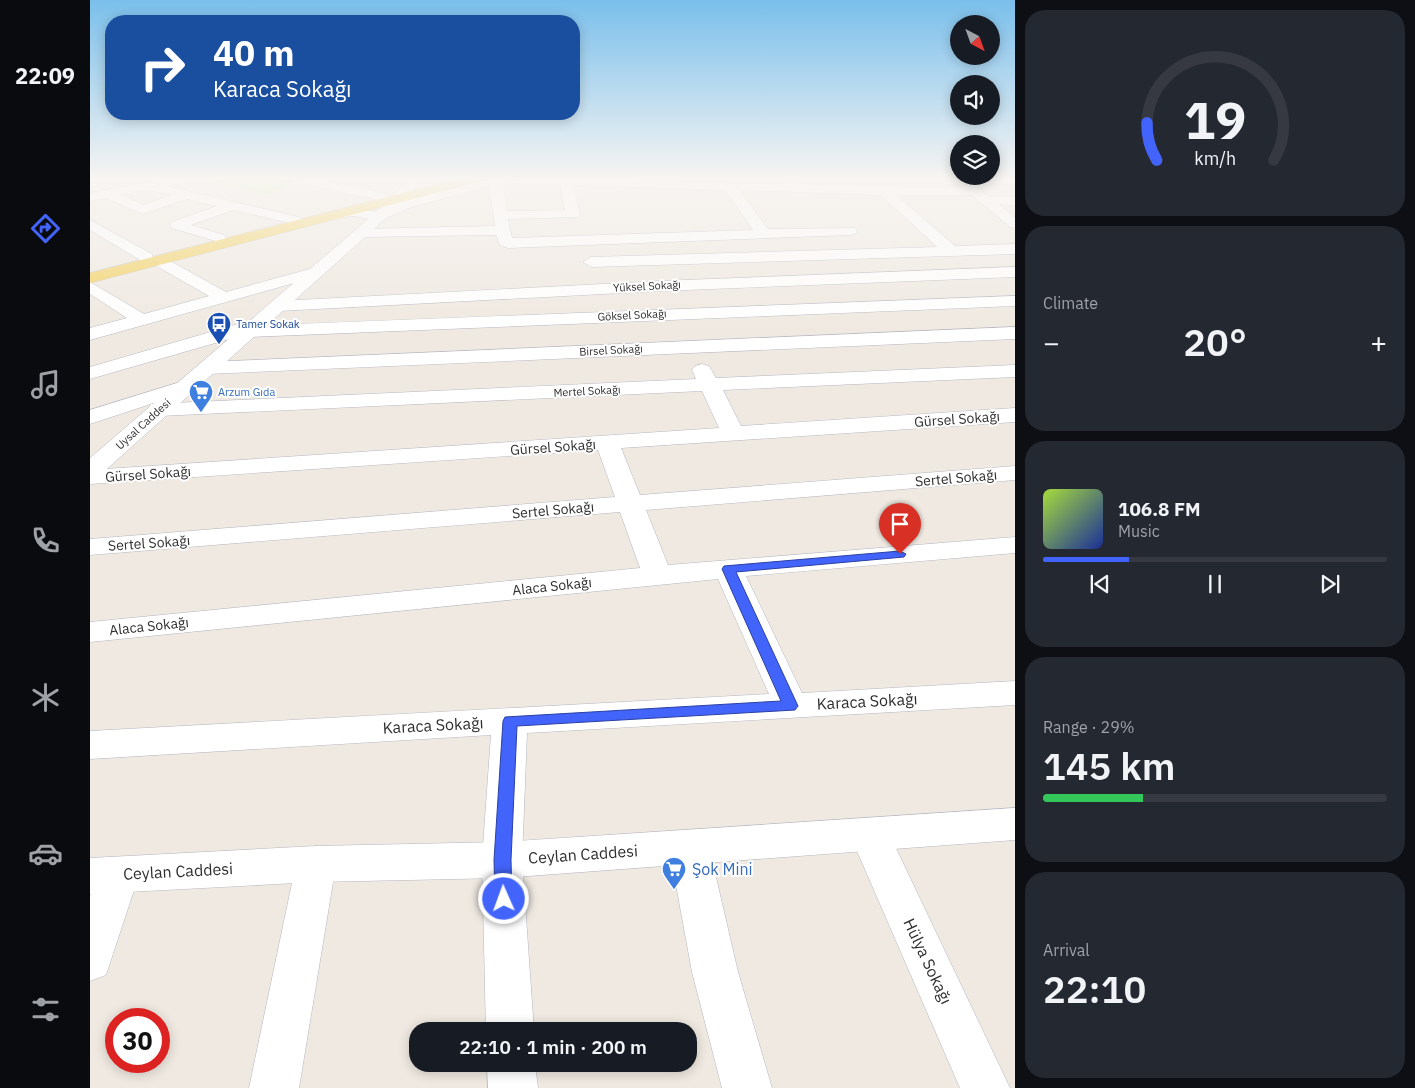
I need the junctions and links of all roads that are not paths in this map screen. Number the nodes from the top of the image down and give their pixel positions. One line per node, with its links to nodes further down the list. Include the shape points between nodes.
1 (97, 228): 19 (street)
2 (186, 228): 14 (street)
3 (262, 228): 14 (main road)
4 (281, 228): 19 (main road)
5 (367, 228): 12 (street, Uysal Caddesi)
6 (435, 228): 12 (street)
7 (504, 228): 15 (street, via 508,243)
8 (759, 228): 13 (street)
9 (847, 228): 11 (street)
10 (925, 228): 17 (street)
11 (850, 231): 13 (street); 18 (street)
12 (361, 233): 22 (street, Uysal Caddesi)
13 (763, 233): 15 (street)
14 (219, 238): 19 (main road)
15 (579, 240): 20 (street)
16 (1015, 248): 17 (street)
17 (949, 250): 18 (street)
18 (868, 252): 20 (street); 24 (street)
19 (153, 259): 21 (main road); 25 (main road); 29 (street)
20 (591, 262): 28 (street)
21 (90, 271)
22 (317, 272): 29 (street); 31 (street, Uysal Caddesi)
23 (1015, 272): 24 (street, Yüksel Sokağı)
24 (884, 276): 26 (street, Yüksel Sokağı)
25 (90, 278)
26 (660, 286): 28 (street, Yüksel Sokağı); 32 (street)
27 (90, 287): 33 (street)
28 (602, 288): 31 (street, Yüksel Sokağı)
29 (225, 298): 33 (street)
30 (1015, 301): 32 (street, Göksel Sokağı)
31 (279, 306): 34 (street, Uysal Caddesi)
32 (673, 313): 34 (street, Göksel Sokağı); 37 (street)
33 (142, 320): 36 (street)
34 (255, 328): 38 (street, Uysal Caddesi); 40 (street)
35 (1015, 333): 37 (street, Birsel Sokağı)
36 (90, 334)
37 (690, 346): 38 (street, Birsel Sokağı); 41 (street)
38 (206, 368): 42 (street, Uysal Caddesi)
39 (1015, 371): 41 (street, Mertel Sokağı)
40 (90, 373)
41 (708, 385): 43 (street, Mertel Sokağı); 46 (street)
42 (186, 386): 43 (street, Uysal Caddesi); 45 (street)
43 (159, 409): 48 (street, Uysal Caddesi)
44 (1015, 415): 46 (street, Gürsel Sokağı)
45 (90, 418)
46 (734, 435): 47 (street, Gürsel Sokağı)
47 (607, 443): 48 (street, Gürsel Sokağı); 50 (street)
48 (91, 472)
49 (1015, 473): 50 (street, Sertel Sokağı)
50 (632, 504): 52 (street, Sertel Sokağı); 54 (street)
51 (1015, 545): 53 (street, Alaca Sokağı)
52 (90, 547)
53 (728, 569): 54 (street, Alaca Sokağı); 57 (street)
54 (657, 576): 55 (street, Alaca Sokağı)
55 (90, 632)
56 (1015, 693): 57 (street, Karaca Sokağı)
57 (790, 706): 58 (street, Karaca Sokağı)
58 (510, 721): 59 (street, Karaca Sokağı); 63 (street)
59 (90, 745)
60 (1015, 824): 61 (street, Ceylan Caddesi)
61 (870, 835): 62 (street, Ceylan Caddesi); 72 (street, Hülya Sokağı)
62 (689, 847): 63 (street, Ceylan Caddesi); 71 (street, via 715,972)
63 (502, 860): 64 (street, Ceylan Caddesi); 67 (street)
64 (316, 864): 65 (street, Ceylan Caddesi); 69 (street)
65 (104, 876): 66 (street)
66 (90, 960)
67 (510, 1022)
68 (512, 1072): 70 (street)
69 (274, 1088)
70 (513, 1088)
71 (747, 1088)
72 (985, 1088)

